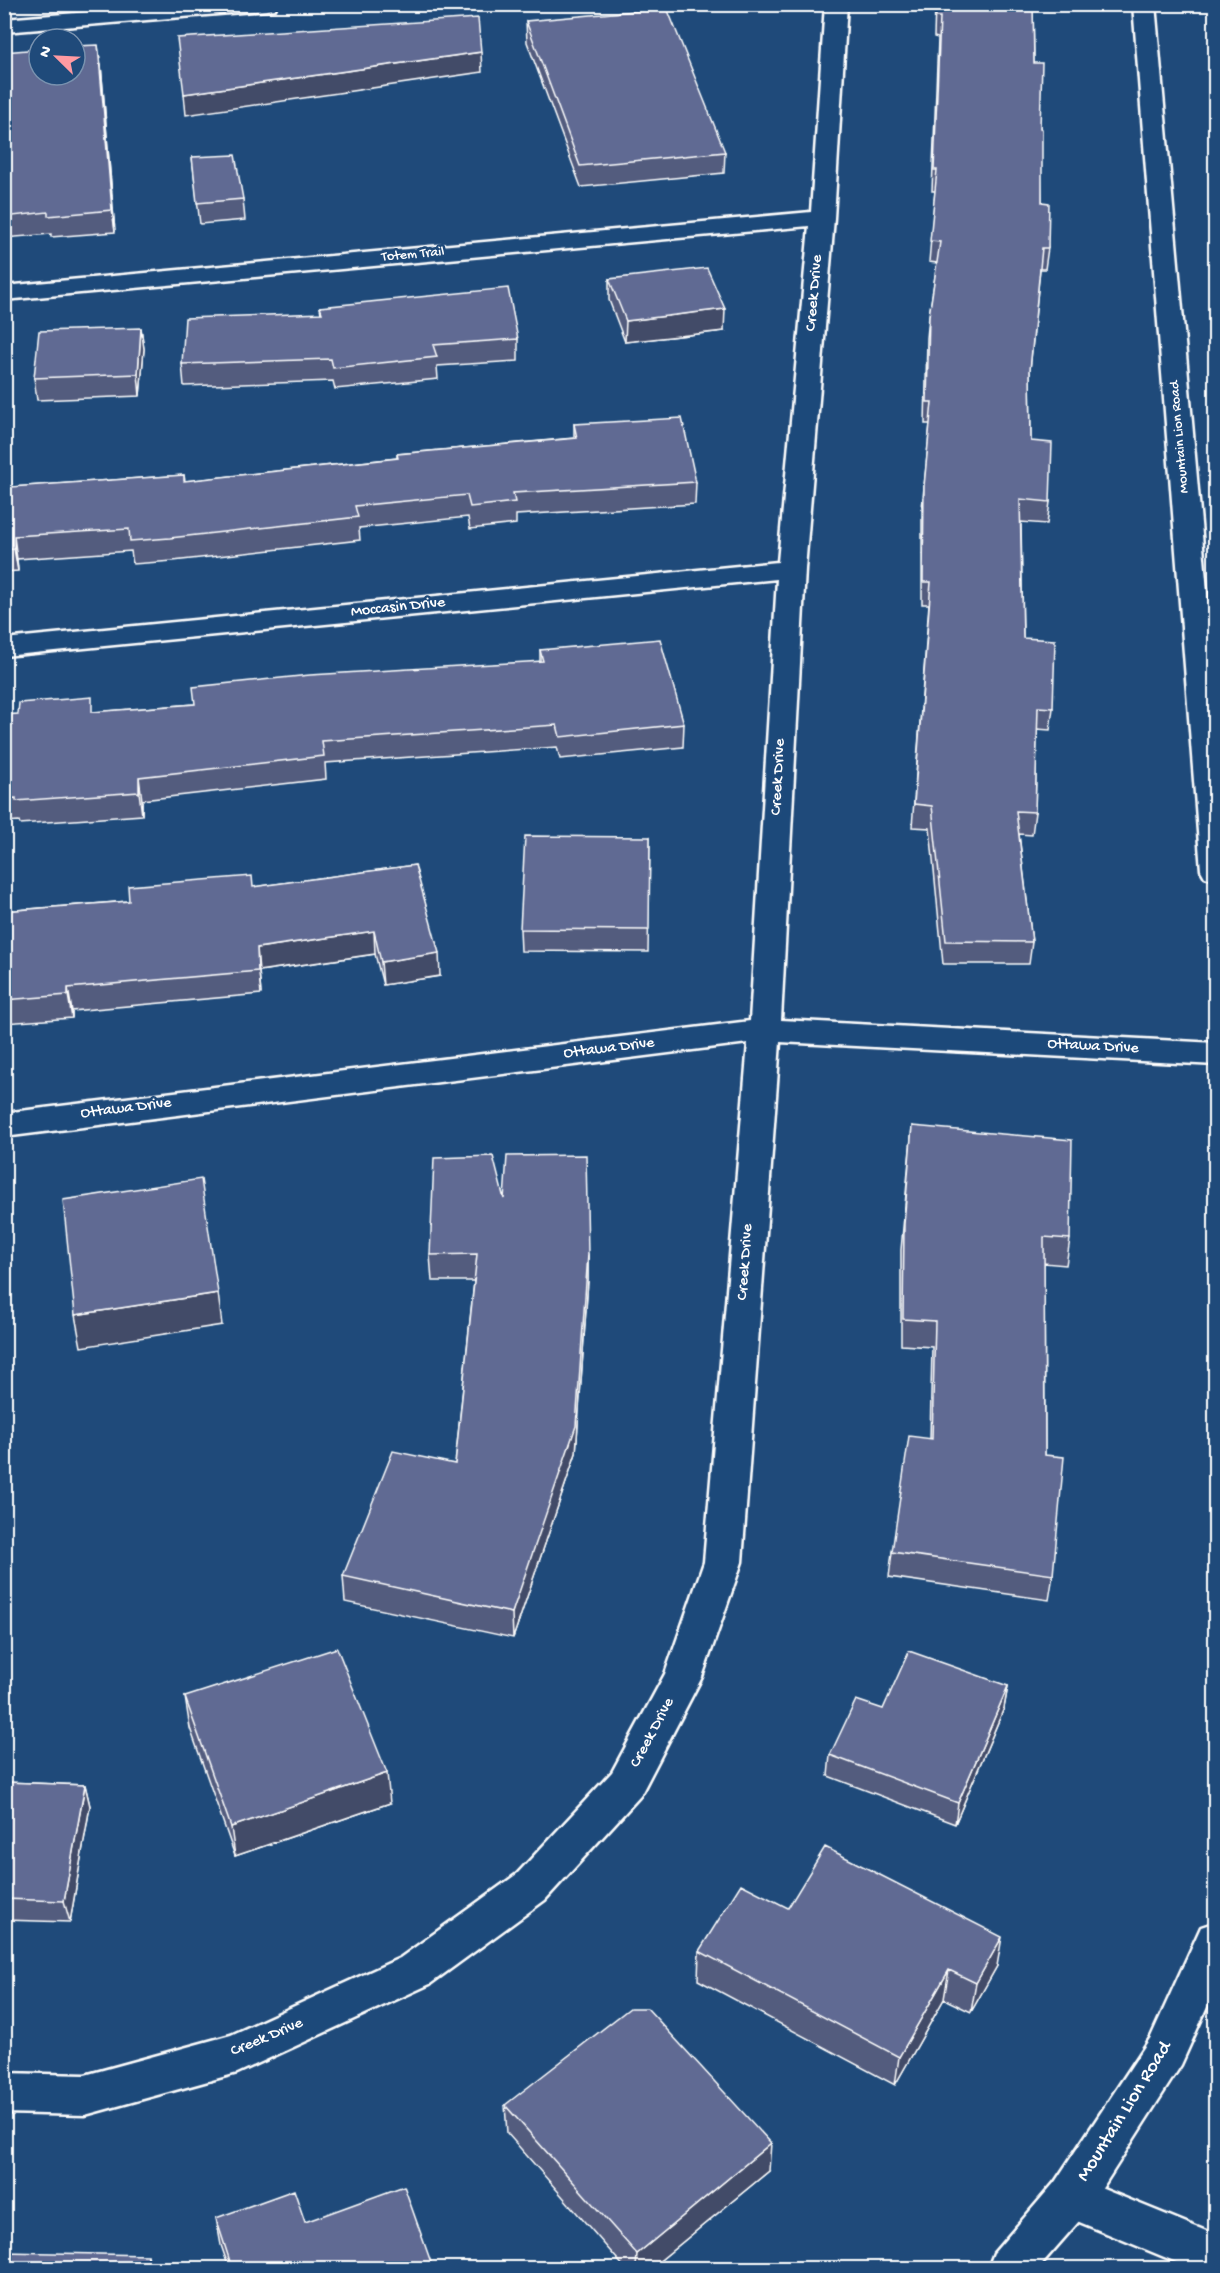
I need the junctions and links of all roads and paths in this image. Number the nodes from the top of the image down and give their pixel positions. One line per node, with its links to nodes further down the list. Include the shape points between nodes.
1 (267, 4): 4 (street)
2 (837, 4): 5 (street, Creek Drive)
3 (1144, 4): 9 (street, Mountain Lion Road)
4 (4, 26)
5 (822, 218): 6 (street, Totem Trail); 7 (street, Creek Drive)
6 (4, 293)
7 (791, 568): 8 (street, Moccasin Drive); 10 (street, Creek Drive)
8 (4, 648)
9 (1215, 870)
10 (765, 1030): 11 (street, Ottawa Drive); 12 (street, Ottawa Drive); 14 (street, Creek Drive, via 723,1562 683,1677 626,1785 531,1887 415,1971 237,2053 85,2095)
11 (1215, 1054)
12 (4, 1125)
13 (1215, 1940): 15 (street, Mountain Lion Road, via 1166,2051)
14 (4, 2093)
15 (1071, 2197): 16 (street); 17 (street, Mountain Lion Road)
16 (1215, 2257)
17 (1010, 2268)

